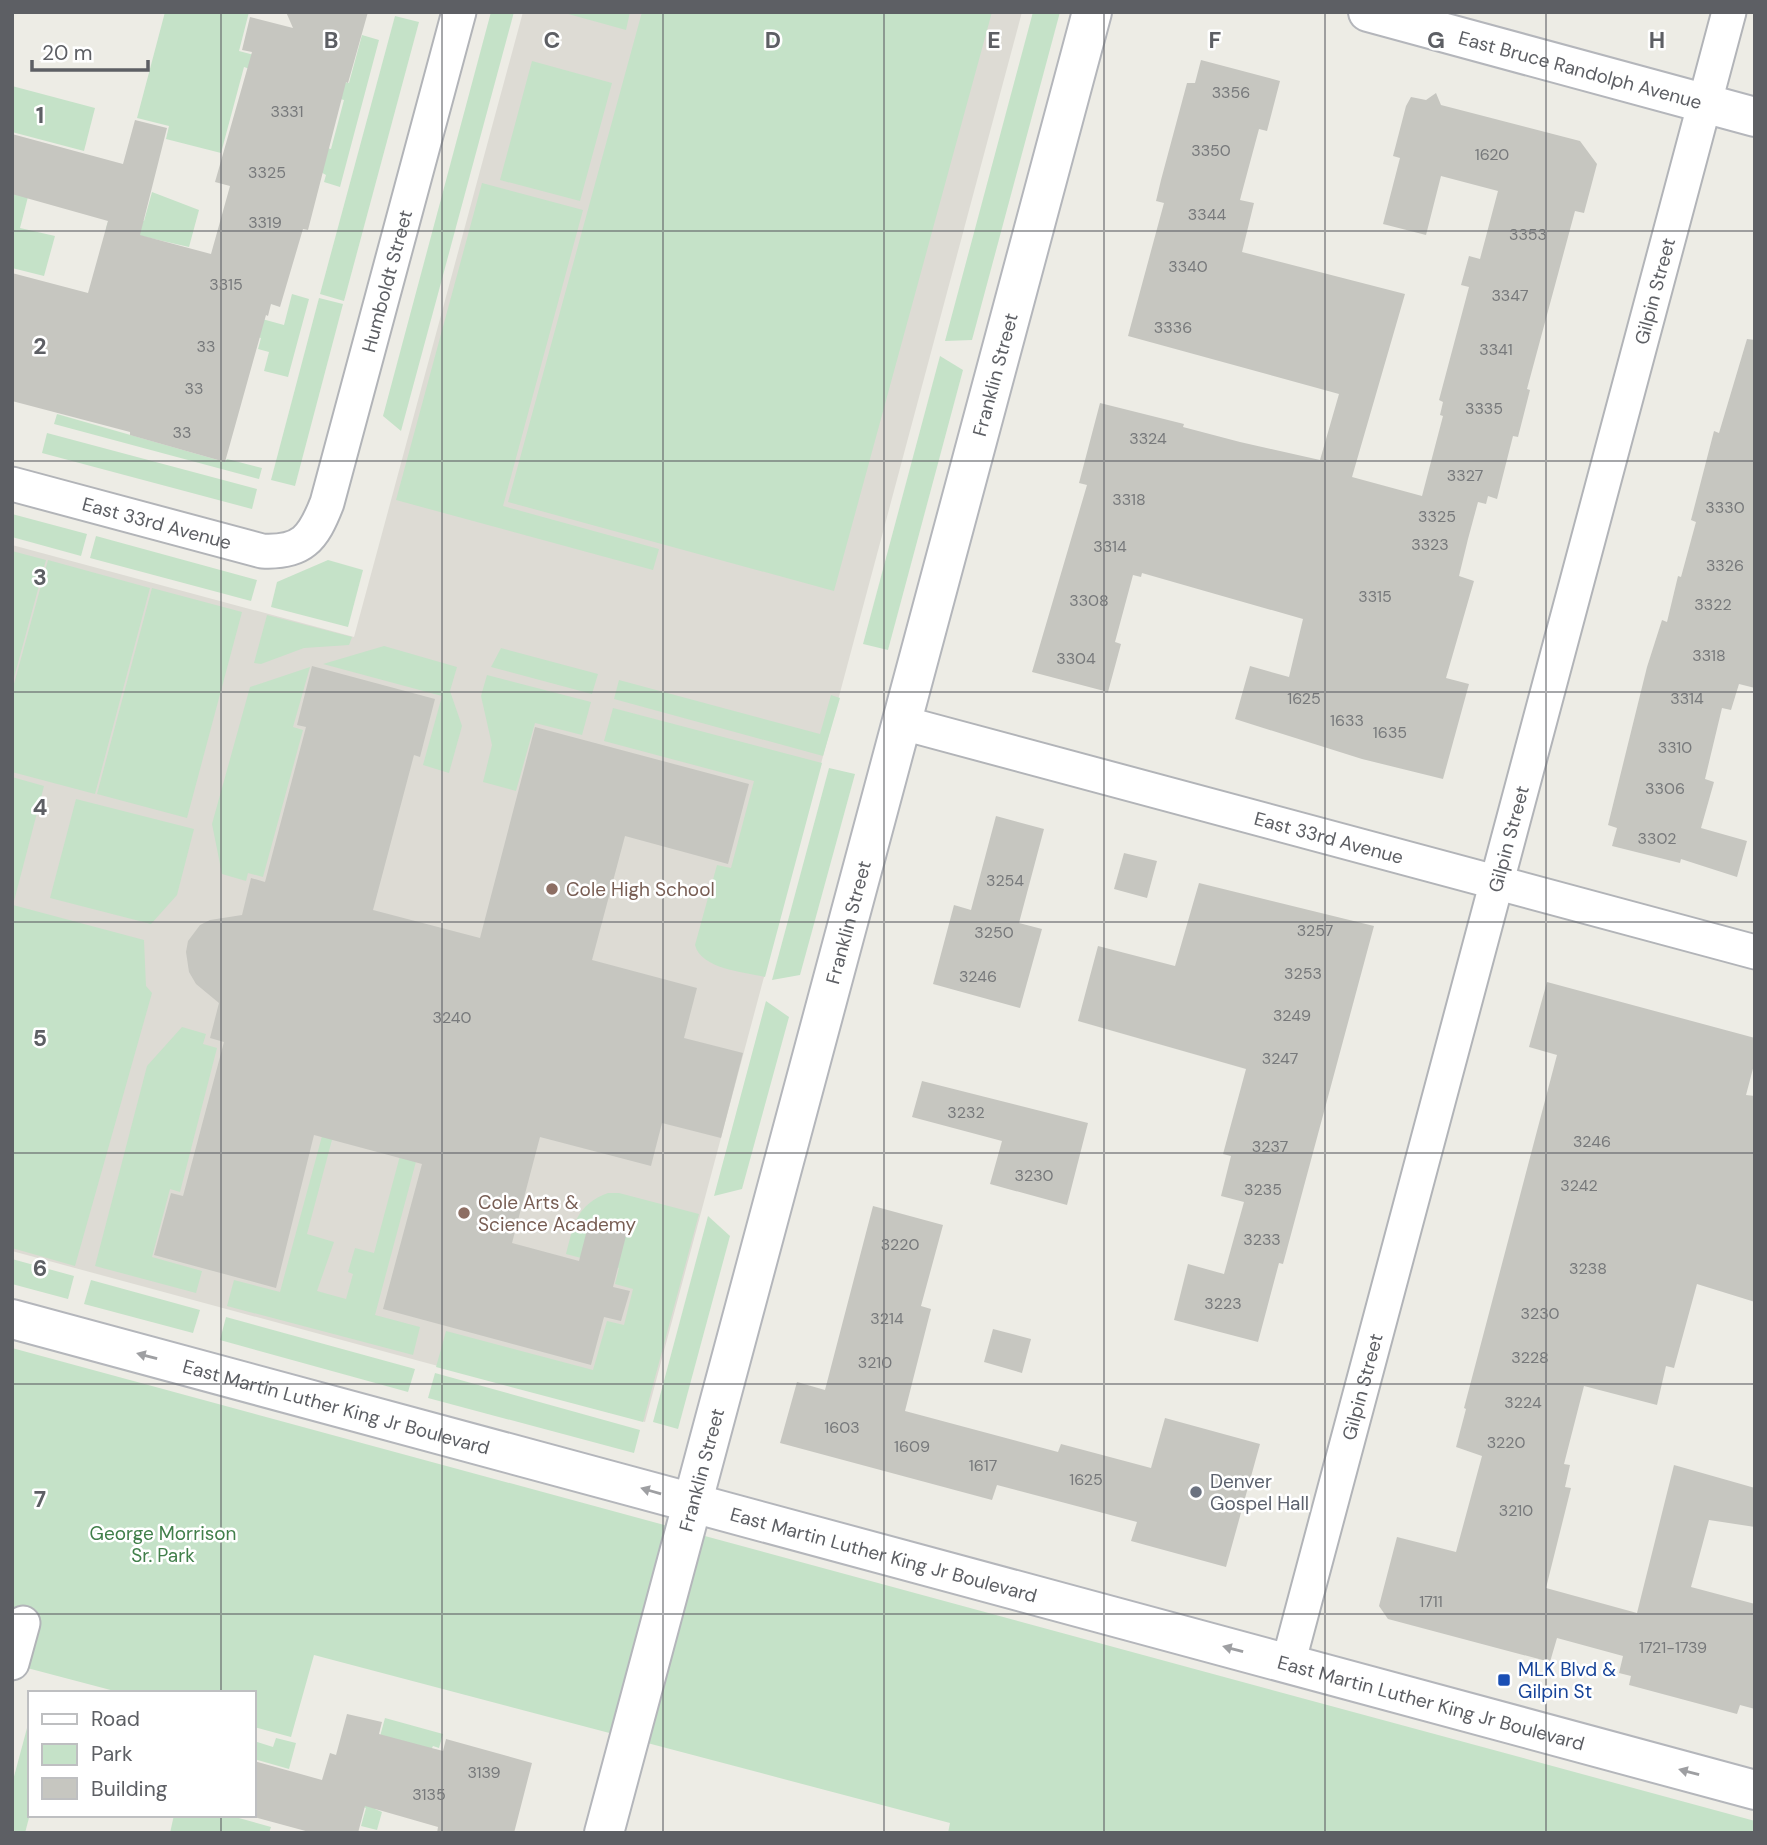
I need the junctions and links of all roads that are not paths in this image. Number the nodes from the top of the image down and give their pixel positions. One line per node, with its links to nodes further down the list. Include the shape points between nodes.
1 (459, 12): 8 (street, Humboldt Street, via 327,503)
2 (1092, 12): 9 (street, Franklin Street)
3 (1368, 12): 5 (street, East Bruce Randolph Avenue)
4 (1729, 12): 5 (street, Gilpin Street)
5 (1704, 103): 6 (street, East Bruce Randolph Avenue); 10 (street, Gilpin Street)
6 (1755, 117)
7 (12, 484): 8 (street, East 33rd Avenue, via 262,551)
8 (302, 545)
9 (904, 723): 10 (street, East 33rd Avenue); 13 (street, Franklin Street)
10 (1498, 883): 11 (street, East 33rd Avenue); 16 (street, Gilpin Street)
11 (1755, 952)
12 (12, 1320): 13 (street, East Martin Luther King Jr Boulevard, one-way to 12)
13 (692, 1503): 16 (street, East Martin Luther King Jr Boulevard, one-way to 13); 18 (street, Franklin Street)
14 (23, 1623): 15 (street)
15 (12, 1663)
16 (1288, 1664): 17 (street, East Martin Luther King Jr Boulevard, one-way to 16)
17 (1755, 1790)
18 (604, 1833)

